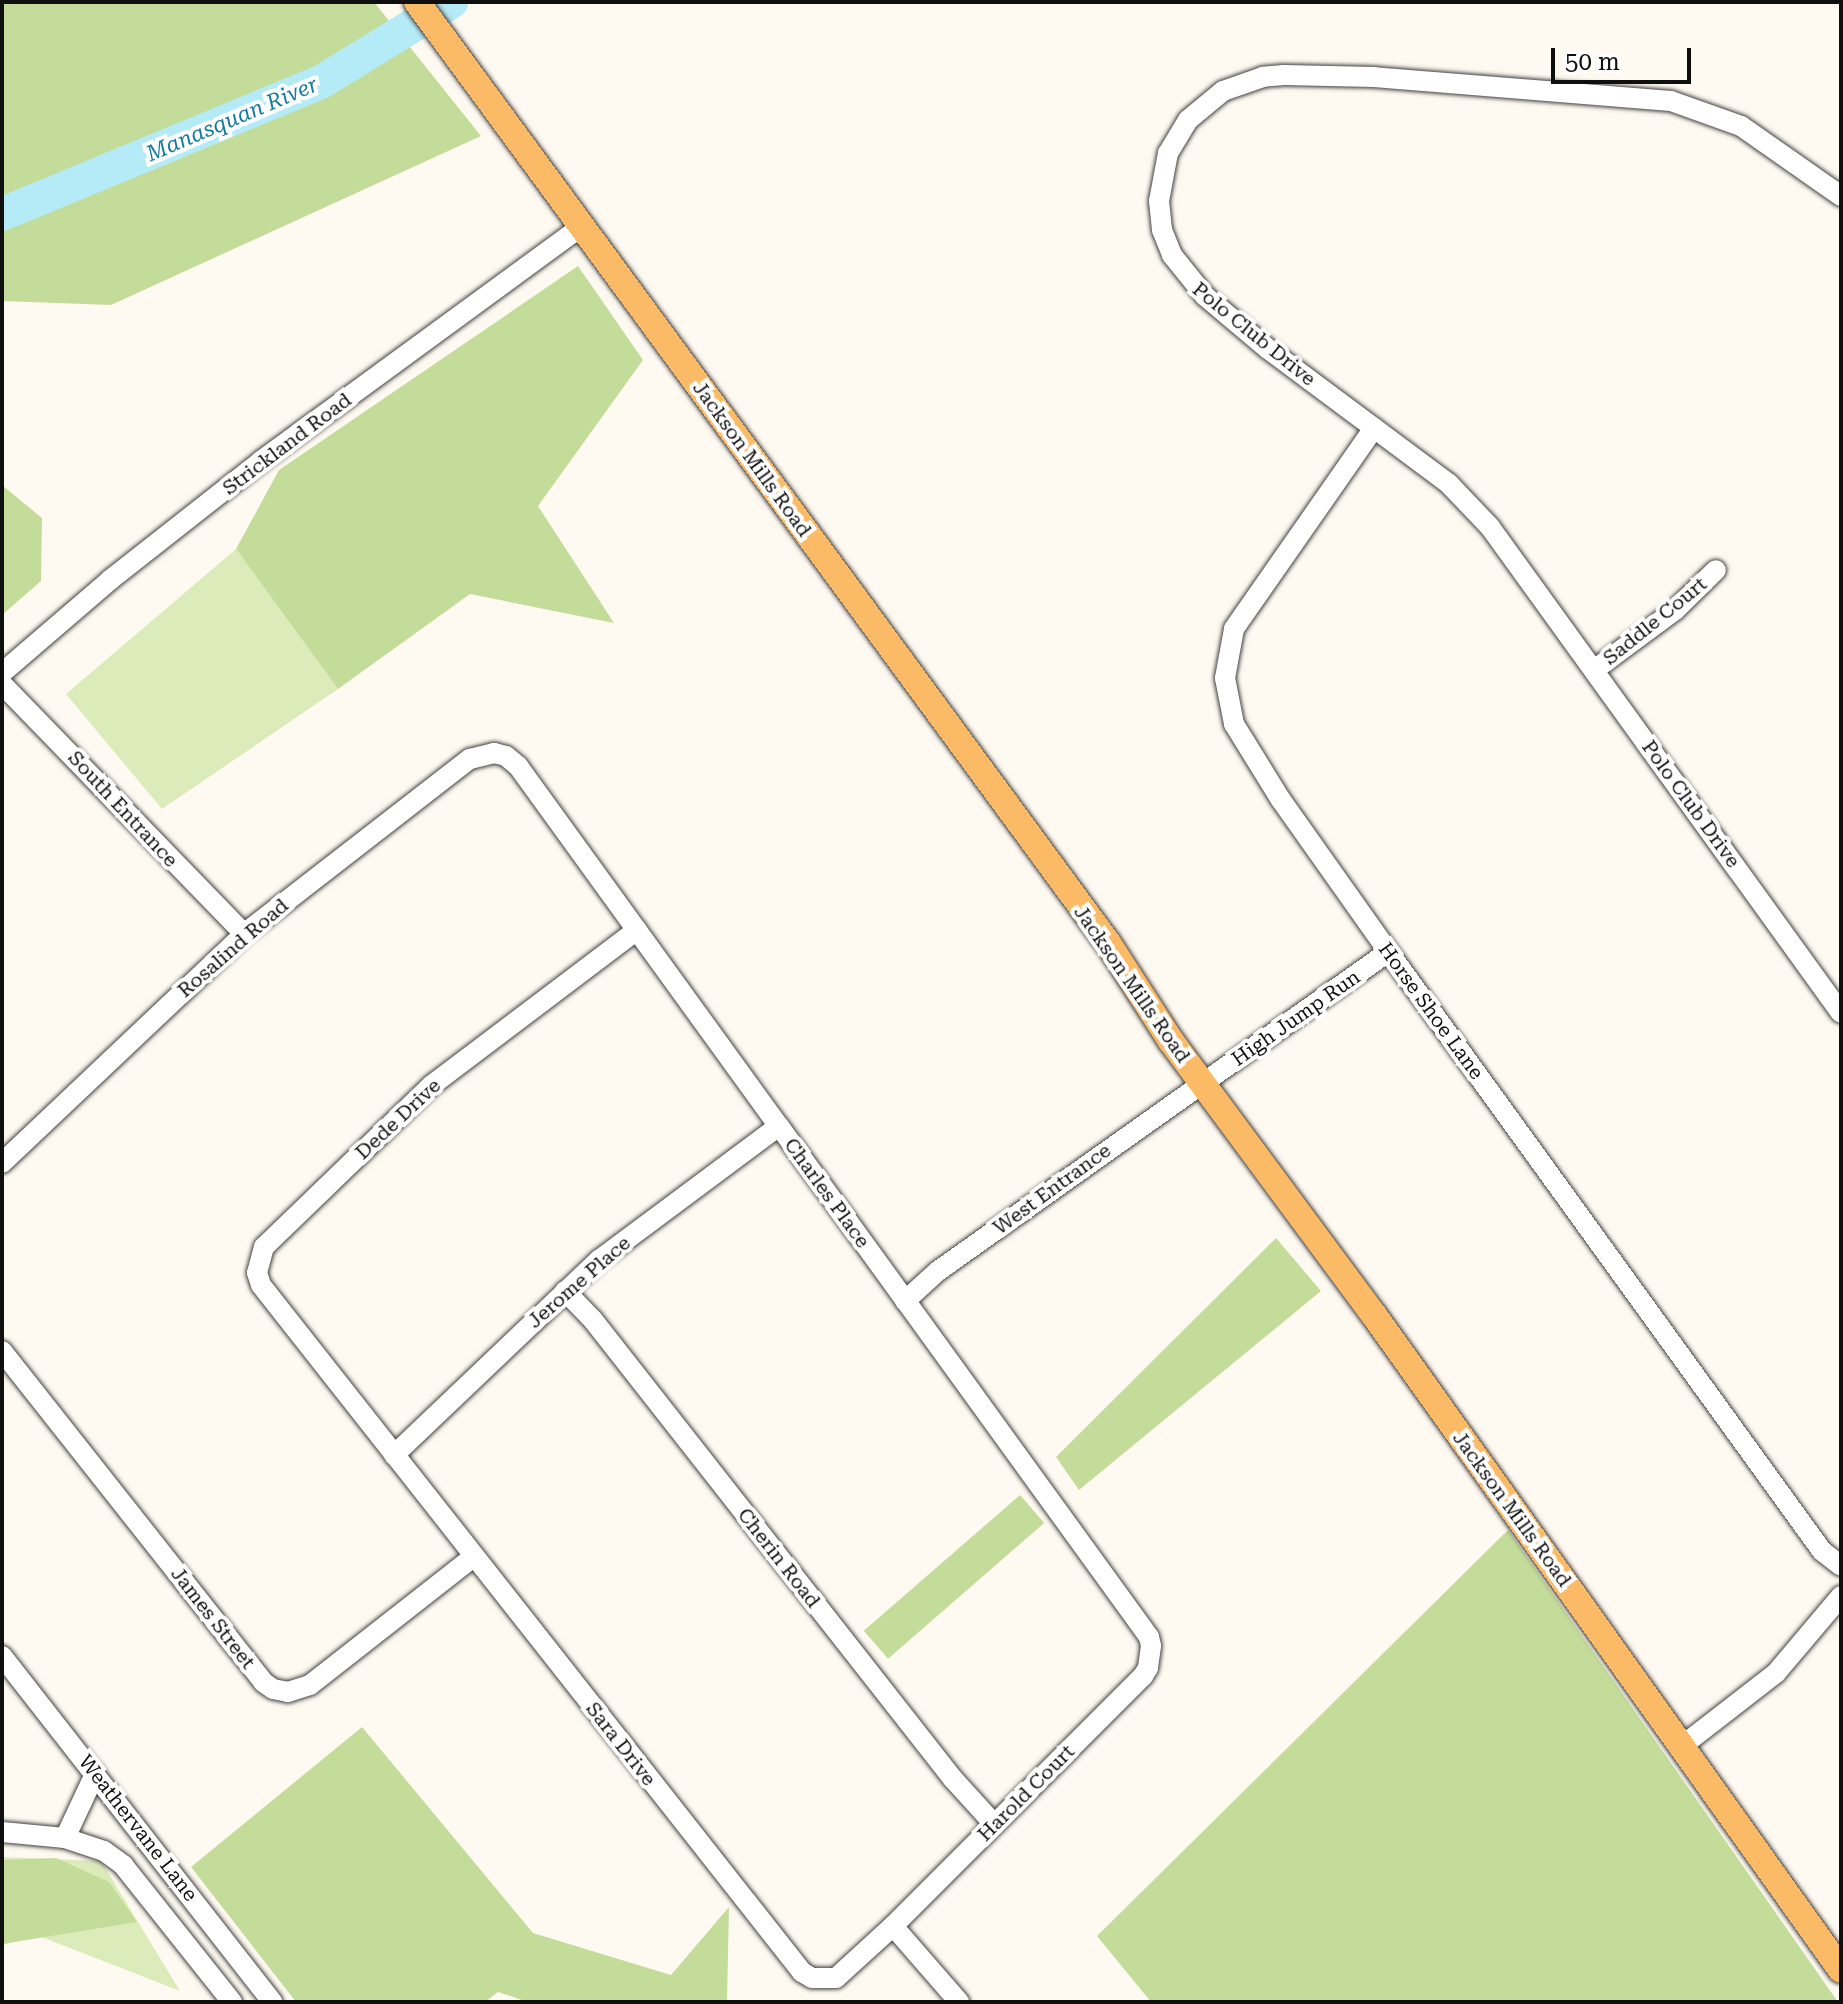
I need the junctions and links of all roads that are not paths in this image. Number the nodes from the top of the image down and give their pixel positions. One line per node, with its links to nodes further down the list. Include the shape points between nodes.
1 (417, 2): 3 (main road, Jackson Mills Road)
2 (1841, 196): 4 (street, Polo Club Drive, via 1741,126 1671,101 1374,77 1263,77 1223,91 1188,120 1168,153 1159,201 1172,255 1205,296)
3 (582, 226): 7 (street, Strickland Road, via 261,461); 14 (main road, Jackson Mills Road, via 1108,943)
4 (1374, 428): 6 (street, Polo Club Drive, via 1473,506); 12 (street, Horse Shoe Lane, via 1244,611 1229,645 1225,678 1240,736)
5 (1716, 570): 6 (street, Saddle Court, via 1675,610)
6 (1594, 670): 13 (street, Polo Club Drive)
7 (2, 673)
8 (2, 684): 11 (street, South Entrance)
9 (481, 754): 10 (street, Charles Place, via 506,756 518,766); 11 (street, Rosalind Road)
10 (637, 930): 15 (street, Charles Place); 19 (street, Dede Drive, via 432,1085 264,1247 257,1273 261,1285)
11 (244, 934): 16 (street, Rosalind Road)
12 (1388, 952): 14 (street, High Jump Run); 23 (street, Horse Shoe Lane, via 1822,1551)
13 (1841, 1013)
14 (1203, 1083): 18 (street, West Entrance, via 938,1271); 27 (main road, Jackson Mills Road)
15 (779, 1126): 17 (street, Jerome Place); 18 (street, Charles Place)
16 (2, 1163)
17 (565, 1291): 21 (street, Jerome Place); 29 (street, Cherin Road)
18 (905, 1301): 25 (street, Charles Place, via 1149,1637)
19 (310, 1348): 21 (street, Sara Drive)
20 (2, 1351): 22 (street, James Street, via 273,1689 288,1692 310,1685)
21 (394, 1455): 22 (street, Sara Drive)
22 (473, 1557): 32 (street, Sara Drive, via 802,1972 824,1980 836,1978)
23 (1841, 1566)
24 (1841, 1596): 27 (street, via 1776,1673)
25 (1152, 1655): 29 (street, Harold Court, via 1143,1676)
26 (2, 1656): 28 (street, Weathervane Lane)
27 (1682, 1746): 33 (main road, Jackson Mills Road)
28 (95, 1774): 31 (street); 35 (street, Weathervane Lane)
29 (994, 1824): 32 (street, Harold Court)
30 (2, 1832): 31 (street, Weathervane Lane)
31 (65, 1838): 34 (street, Weathervane Lane, via 104,1851 123,1865)
32 (893, 1926): 36 (street)
33 (1841, 1970)
34 (232, 2002)
35 (272, 2002)
36 (959, 2002)

